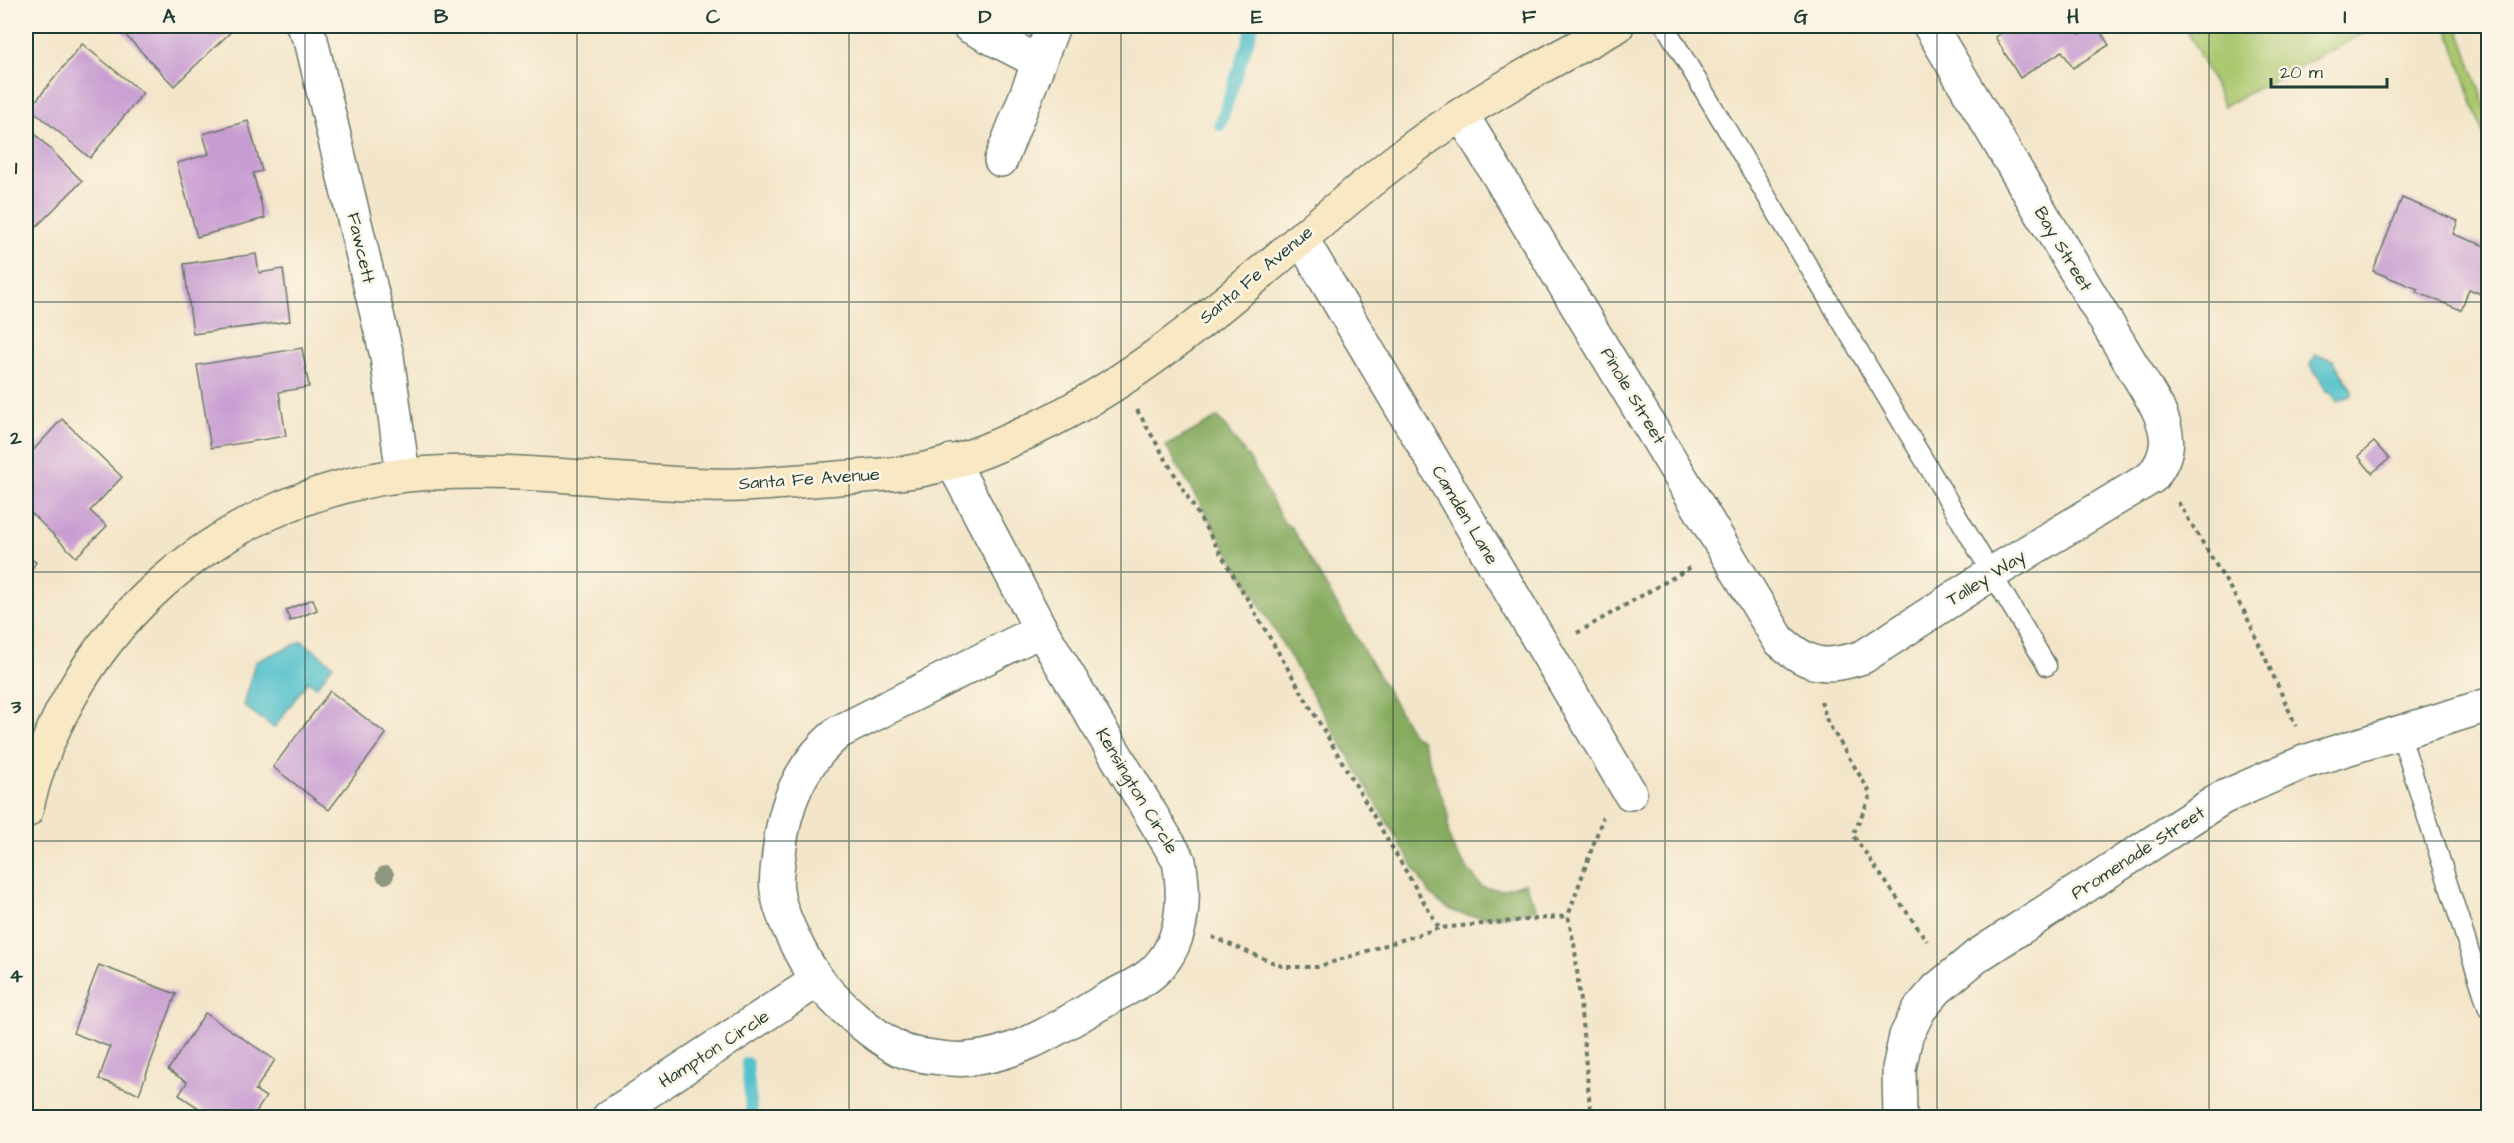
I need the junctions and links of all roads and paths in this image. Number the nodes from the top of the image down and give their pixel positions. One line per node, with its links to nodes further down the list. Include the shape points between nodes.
1 (303, 26): 13 (street, Fawcett, via 312,40 387,356)
2 (969, 26): 7 (street)
3 (1053, 26): 7 (street)
4 (1617, 26): 8 (street, Santa Fe Avenue, via 1515,80)
5 (1665, 26): 16 (lane)
6 (1930, 26): 14 (street, Bay Street, via 2166,426 2168,448 2160,467)
7 (1039, 62): 9 (street)
8 (1462, 115): 10 (street, Santa Fe Avenue, via 1409,151); 15 (street, Pinole Street)
9 (1001, 160)
10 (1301, 238): 11 (street, Santa Fe Avenue, via 1230,300); 18 (street, Camden Lane)
11 (1119, 380): 12 (street, Santa Fe Avenue, via 1031,431); 28 (path)
12 (952, 461): 13 (street, Santa Fe Avenue, via 912,472 717,486 518,475); 17 (street, Kensington Circle)
13 (403, 476): 25 (street, Santa Fe Avenue, via 331,491 272,512 204,550 170,576 139,604 86,668 46,745)
14 (2164, 488): 16 (street, Talley Way); 23 (path, via 2245,613 2295,722)
15 (1725, 548): 18 (path); 19 (street, Pinole Street, via 1779,640 1796,655)
16 (1994, 572): 19 (street, Talley Way, via 1863,657 1840,664); 20 (lane)
17 (1041, 630): 27 (street, Kensington Circle, via 1179,861 1184,890); 30 (street, Kensington Circle, via 839,732 820,748 801,773 788,802 777,890 784,918)
18 (1545, 651): 24 (street, Camden Lane)
19 (1816, 664): 29 (path, via 1827,721 1871,794 1853,835)
20 (2047, 666)
21 (2488, 705): 22 (street, Promenade Street)
22 (2400, 733): 23 (street, Promenade Street); 31 (lane)
23 (2304, 762): 34 (street, Promenade Street, via 2223,798 1956,972 1919,1010 1906,1036 1899,1069)
24 (1626, 788): 26 (path, via 1604,811)
25 (26, 811)
26 (1568, 916): 28 (path); 33 (path, via 1575,949)
27 (1179, 923): 28 (path, via 1284,966 1317,968); 30 (street, Kensington Circle, via 1174,943 1150,974 1030,1043 966,1060 902,1051 872,1033)
28 (1439, 928)
29 (1927, 941)
30 (818, 980): 32 (street, Hampton Circle)
31 (2488, 1009)
32 (609, 1117)
33 (1591, 1118)
34 (1900, 1118)

